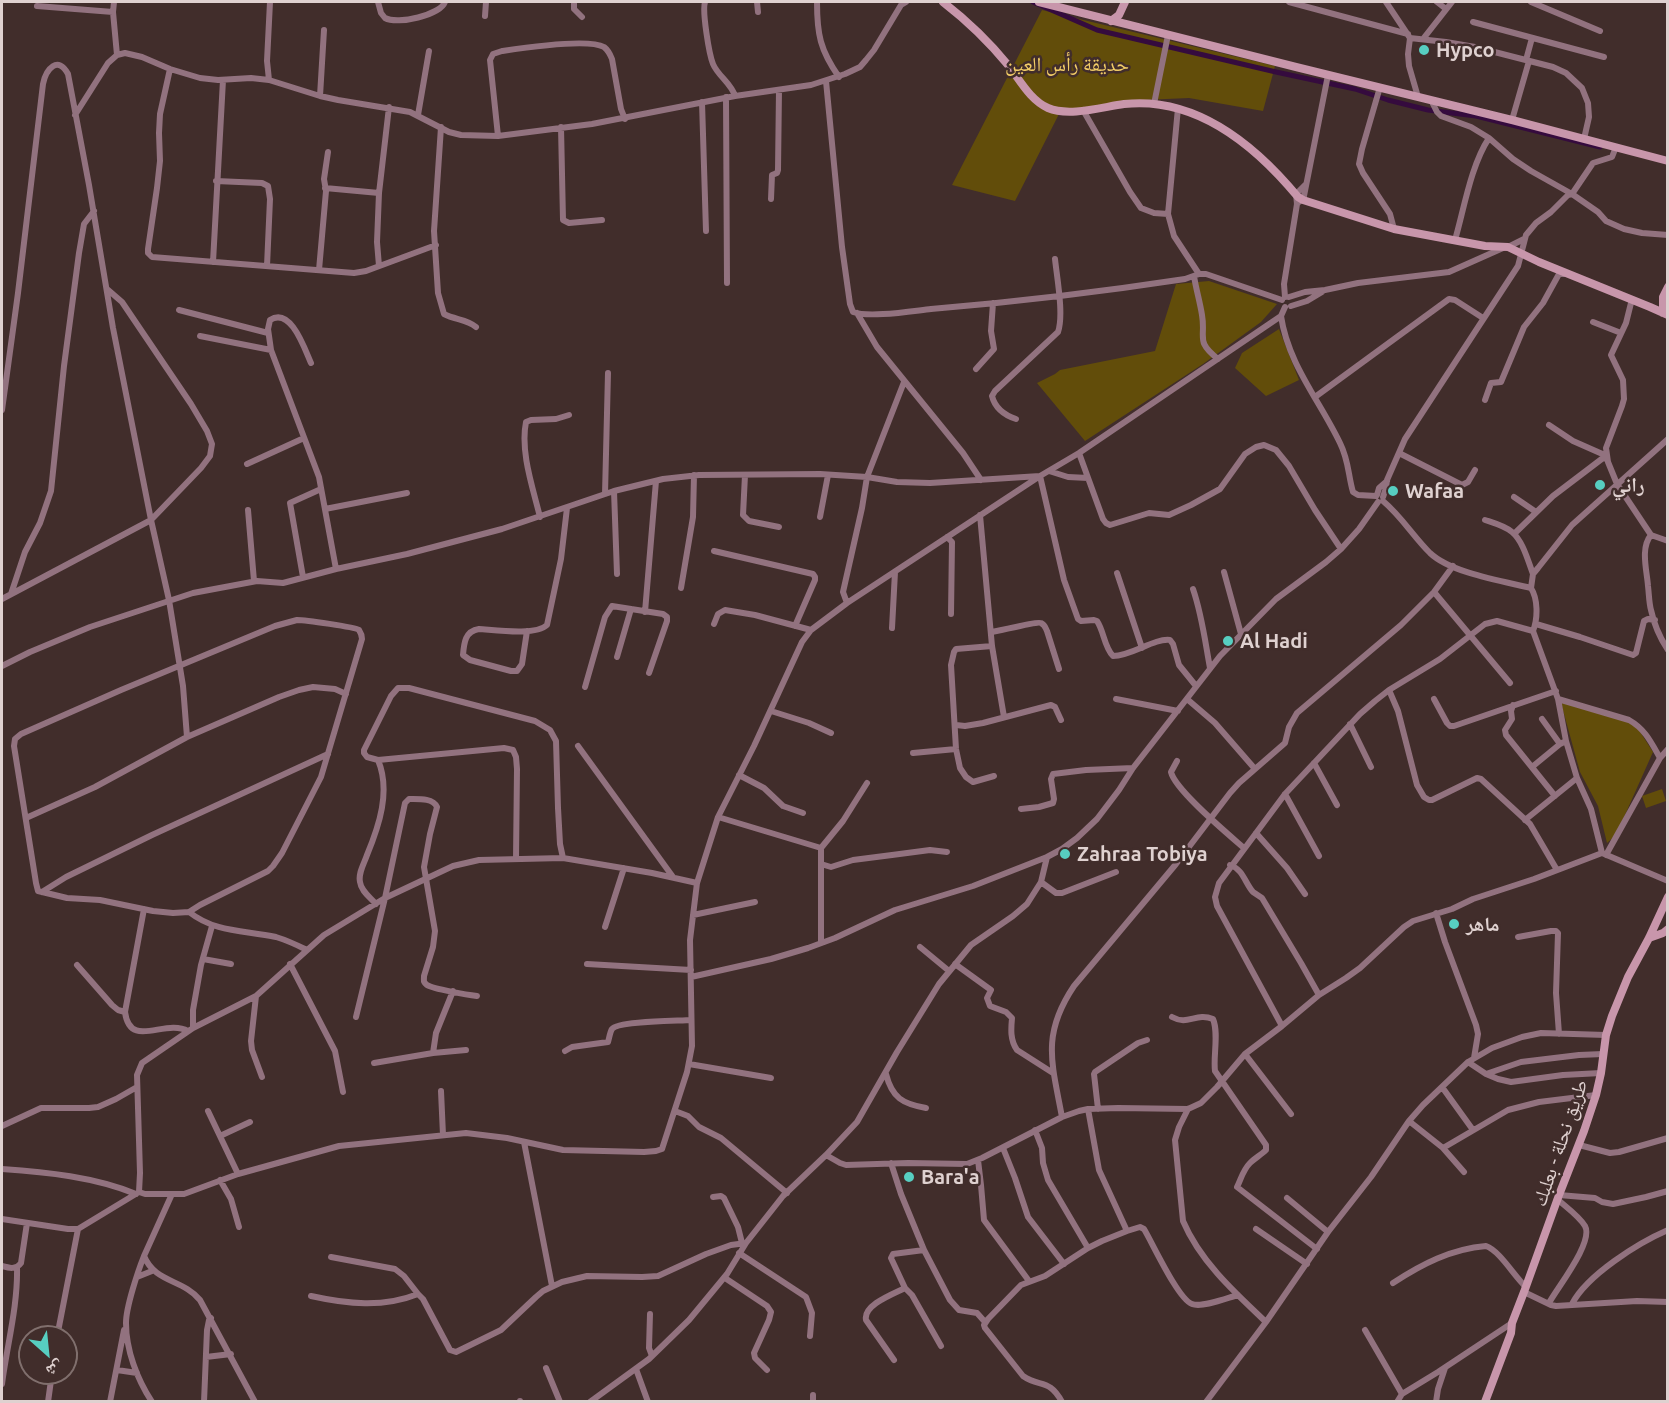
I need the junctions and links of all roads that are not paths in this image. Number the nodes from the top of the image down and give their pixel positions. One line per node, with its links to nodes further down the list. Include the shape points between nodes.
1 (114, 2): 21 (street)
2 (270, 2): 41 (street)
3 (378, 2): 4 (street, via 385,18 397,21 423,15)
4 (445, 2)
5 (486, 2): 23 (street)
6 (574, 2): 24 (street, via 574,9)
7 (705, 2): 47 (street, via 713,64)
8 (757, 2): 22 (street)
9 (817, 2): 39 (street, via 820,41)
10 (943, 2): 55 (street, via 1008,64 1037,101 1055,111)
11 (1039, 2): 25 (street)
12 (1289, 2): 30 (street)
13 (1386, 2): 30 (street)
14 (1437, 2): 20 (street)
15 (1452, 2): 20 (street)
16 (1531, 2): 29 (street)
17 (902, 3): 39 (street, via 866,60)
18 (1125, 4): 25 (street); 27 (street)
19 (37, 6): 21 (street)
20 (1446, 9): 33 (street)
21 (113, 12): 35 (street)
22 (758, 12)
23 (484, 16)
24 (582, 17)
25 (1111, 21): 27 (street)
26 (1473, 22): 32 (street)
27 (1133, 26): 31 (street)
28 (324, 30): 46 (street)
29 (1600, 31)
30 (1409, 36): 33 (street); 49 (street, via 1409,66)
31 (1168, 37): 43 (street); 52 (street)
32 (1532, 38): 36 (street); 37 (street)
33 (1424, 39): 37 (street)
34 (429, 51): 56 (street)
35 (117, 55): 38 (street, via 142,57); 57 (street)
36 (1604, 57)
37 (1528, 60): 59 (street); 64 (street, via 1566,73 1582,88 1589,110)
38 (170, 69): 40 (street); 88 (street, via 160,114 160,161 148,253 156,258)
39 (839, 77): 42 (street)
40 (223, 80): 41 (street); 68 (street)
41 (269, 80): 46 (street)
42 (826, 81): 44 (street); 104 (street, via 842,247 850,304)
43 (1327, 82): 45 (street); 72 (street, via 1314,150)
44 (779, 90): 47 (street); 73 (street, via 778,170 772,175)
45 (1378, 94): 49 (street); 76 (street, via 1359,164)
46 (320, 96): 53 (street)
47 (735, 96): 48 (street)
48 (726, 97): 51 (street); 94 (street)
49 (1418, 97): 50 (street)
50 (1431, 100): 59 (street); 63 (street, via 1441,116)
51 (702, 102): 58 (street); 80 (street)
52 (1154, 104): 54 (street); 55 (street)
53 (388, 107): 56 (street); 70 (street)
54 (1178, 108): 72 (street, via 1228,131); 75 (street)
55 (1083, 110): 75 (street, via 1141,208)
56 (418, 115): 60 (street)
57 (75, 116): 74 (street); 121 (street, via 68,74 62,66 54,65 43,84)
58 (625, 119): 61 (street); 62 (street, via 612,59 602,46 564,44 502,51 490,60)
59 (1512, 120): 64 (street)
60 (441, 127): 62 (street, via 461,135); 84 (street)
61 (561, 127): 62 (street); 77 (street, via 563,220)
62 (498, 136)
63 (1489, 138): 71 (street, via 1530,171); 83 (street, via 1477,161)
64 (1584, 139): 65 (street)
65 (1616, 149): 67 (street); 71 (street, via 1612,157 1593,163)
66 (328, 152): 69 (street)
67 (1668, 161)
68 (216, 181): 88 (street); 89 (street, via 268,186)
69 (325, 188): 70 (street); 91 (street)
70 (379, 193): 90 (street)
71 (1572, 194): 81 (street, via 1606,221 1624,229); 82 (street, via 1536,223)
72 (1300, 196): 78 (street); 100 (street, via 1284,284)
73 (771, 199)
74 (94, 212): 96 (street); 179 (street, via 84,224 79,253 51,491)
75 (1168, 214): 93 (street, via 1174,236)
76 (1390, 214): 78 (street); 79 (street)
77 (602, 220)
78 (1383, 227): 79 (street)
79 (1394, 230): 83 (street)
80 (706, 231)
81 (1668, 235)
82 (1524, 239): 85 (street); 86 (street)
83 (1455, 240): 85 (street)
84 (435, 245): 90 (street); 109 (street, via 442,312)
85 (1507, 247): 86 (street); 100 (street, via 1449,272 1305,292)
86 (1522, 254): 92 (street); 107 (street)
87 (1055, 260): 97 (street)
88 (213, 262): 89 (street)
89 (267, 266): 91 (street)
90 (379, 266): 91 (street, via 358,273)
91 (318, 270)
92 (1568, 273): 99 (street); 120 (street, via 1559,274 1524,327 1502,382 1491,383)
93 (1196, 275): 97 (street); 100 (street, via 1213,276); 114 (street, via 1202,339)
94 (727, 283)
95 (1668, 287): 98 (street)
96 (107, 289): 157 (street); 157 (street, via 128,310 191,404 212,444 208,460)
97 (1059, 297): 101 (street); 123 (street, via 1058,332 992,396 1000,410)
98 (1664, 297): 102 (street); 105 (street)
99 (1632, 299): 102 (street); 111 (street)
100 (1286, 301): 106 (street)
101 (993, 303): 104 (street); 116 (street, via 994,349)
102 (1650, 307): 105 (street)
103 (179, 309): 110 (street)
104 (857, 314): 118 (street)
105 (1665, 314)
106 (1281, 316): 114 (street); 119 (street, via 1290,349)
107 (1483, 318): 119 (street, via 1449,300); 128 (street)
108 (1593, 322): 111 (street)
109 (476, 327)
110 (268, 333): 113 (street); 115 (street, via 272,318 290,322)
111 (1621, 333): 129 (street, via 1611,357 1623,380 1624,399 1606,448)
112 (200, 336): 113 (street)
113 (271, 350): 125 (street)
114 (1218, 359): 127 (street)
115 (311, 363)
116 (976, 369)
117 (608, 373): 147 (street)
118 (904, 382): 137 (street); 140 (street)
119 (1315, 397): 149 (street, via 1345,452 1353,492)
120 (1485, 400)
121 (2, 410)
122 (569, 415): 156 (street, via 526,422 528,465)
123 (1016, 419)
124 (1549, 425): 129 (street)
125 (304, 438): 130 (street); 143 (street)
126 (1668, 439): 142 (street)
127 (1079, 453): 132 (street); 139 (street)
128 (1399, 453): 131 (street, via 1462,485); 149 (street, via 1379,488)
129 (1607, 457): 142 (street); 153 (street)
130 (247, 464)
131 (1475, 470)
132 (1049, 471): 136 (street); 139 (street)
133 (745, 475): 134 (street); 135 (street); 159 (street, via 742,515 749,521)
134 (828, 475): 137 (street); 155 (street)
135 (694, 476): 141 (street); 175 (street, via 693,517)
136 (1040, 476): 138 (street); 145 (street); 197 (street, via 1064,580 1077,617 1099,622 1112,655)
137 (867, 477): 140 (street, via 930,483); 182 (street, via 843,592)
138 (1010, 477): 140 (street); 145 (street)
139 (1088, 478): 164 (street, via 1107,524 1149,513 1169,515 1220,489 1248,451 1268,445 1289,466)
140 (981, 480)
141 (656, 481): 144 (street); 184 (street)
142 (1617, 484): 161 (street); 172 (street, via 1572,525)
143 (321, 489): 151 (street); 173 (street, via 290,503)
144 (614, 491): 147 (street); 171 (street)
145 (1017, 491): 154 (street)
146 (407, 493): 151 (street)
147 (605, 494): 150 (street)
148 (1514, 497): 153 (street)
149 (1379, 498): 164 (street); 166 (street, via 1430,552)
150 (567, 508): 156 (street); 192 (street, via 547,626)
151 (325, 509): 167 (street)
152 (248, 510): 174 (street)
153 (1536, 512): 160 (street)
154 (980, 515): 162 (street); 193 (street)
155 (820, 516)
156 (540, 517): 167 (street, via 454,543)
157 (151, 520): 179 (street); 181 (street)
158 (1485, 520): 160 (street)
159 (779, 527)
160 (1514, 534): 172 (street)
161 (1651, 535): 163 (street); 186 (street, via 1646,545 1645,566)
162 (947, 537): 168 (street); 185 (street, via 952,542)
163 (1668, 541)
164 (1341, 549): 194 (street, via 1276,599)
165 (714, 551): 188 (street, via 813,574 815,580)
166 (1453, 566): 176 (street); 178 (street)
167 (336, 569): 173 (street)
168 (895, 572): 182 (street); 190 (street)
169 (1224, 572): 194 (street)
170 (1117, 573): 197 (street)
171 (617, 574)
172 (1533, 574): 176 (street)
173 (303, 577): 174 (street, via 283,583)
174 (254, 581): 181 (street)
175 (681, 588)
176 (1531, 588): 189 (street, via 1536,596)
177 (1193, 589): 202 (street)
178 (1434, 592): 195 (street); 238 (street, via 1297,713 1285,743)
179 (11, 594): 180 (street)
180 (2, 599)
181 (170, 600): 200 (street, via 90,627); 201 (street)
182 (847, 603): 191 (street)
183 (631, 609): 184 (street); 199 (street); 207 (street, via 612,606 608,610)
184 (645, 612): 204 (street, via 667,618)
185 (951, 614)
186 (1655, 620): 189 (street, via 1644,621 1633,655); 198 (street)
187 (714, 624): 188 (street, via 720,611 725,610)
188 (795, 626): 191 (street)
189 (1534, 627): 195 (street, via 1493,621); 209 (street)
190 (892, 628)
191 (811, 630): 216 (street)
192 (527, 631): 192 (street, via 522,664 517,671 463,655 471,631)
193 (991, 632): 196 (street); 203 (street, via 1041,623)
194 (1241, 634): 202 (street)
195 (1469, 635): 205 (street); 208 (street, via 1426,669)
196 (992, 646): 218 (street); 222 (street, via 954,652 951,665)
197 (1142, 648): 206 (street, via 1170,640 1179,665)
198 (1668, 650)
199 (617, 657)
200 (2, 666)
201 (179, 666): 210 (street, via 297,620 356,628 361,634 361,646); 224 (street); 249 (street, via 15,739)
202 (1210, 668): 206 (street)
203 (1059, 669)
204 (648, 673)
205 (1510, 683)
206 (1196, 686): 212 (street)
207 (585, 687)
208 (1389, 690): 221 (street); 251 (street, via 1417,784 1426,800 1479,778)
209 (1556, 691): 214 (street); 215 (street)
210 (346, 694): 224 (street, via 322,687 299,690); 230 (street)
211 (1116, 699): 217 (street)
212 (1187, 699): 217 (street); 238 (street, via 1215,723)
213 (1434, 699): 215 (street, via 1452,726)
214 (1558, 699): 225 (street); 231 (street, via 1638,725)
215 (1513, 705): 236 (street, via 1505,734)
216 (771, 711): 223 (street); 239 (street)
217 (1178, 711): 237 (street)
218 (1004, 717): 220 (street, via 1051,705); 222 (street)
219 (1542, 718): 225 (street)
220 (1061, 720)
221 (1350, 724): 234 (street); 235 (street)
222 (956, 725): 228 (street)
223 (831, 733)
224 (187, 737): 249 (street)
225 (1563, 742): 236 (street); 241 (street)
226 (578, 746): 266 (street)
227 (1668, 748): 231 (street)
228 (956, 749): 229 (street); 240 (street, via 960,768 968,779 973,782)
229 (913, 753)
230 (328, 754): 271 (street, via 152,835); 278 (street, via 311,798 273,866)
231 (1660, 758): 256 (street)
232 (378, 760): 259 (street, via 366,757 364,750 394,691 401,687 535,721 556,741); 260 (street, via 513,750); 276 (street, via 383,804 359,876 362,889)
233 (1177, 761): 250 (street, via 1171,772 1173,779)
234 (1314, 763): 243 (street); 245 (street)
235 (1371, 767)
236 (1532, 767): 244 (street)
237 (1133, 768): 246 (street, via 1053,774 1053,803); 258 (street, via 1097,819 1077,838)
238 (1255, 769): 250 (street)
239 (739, 776): 247 (street, via 764,788 783,806); 248 (street)
240 (994, 776)
241 (1577, 778): 244 (street); 256 (street)
242 (867, 783): 253 (street)
243 (1285, 794): 252 (street); 257 (street)
244 (1555, 796): 251 (street)
245 (1337, 806)
246 (1021, 809)
247 (803, 813)
248 (718, 817): 253 (street); 270 (street)
249 (26, 818): 271 (street, via 36,883)
250 (1211, 819): 254 (street); 319 (street, via 1066,999 1052,1039)
251 (1525, 820): 264 (street)
252 (1256, 833): 254 (street); 272 (street)
253 (821, 848): 261 (street)
254 (1244, 848): 262 (street)
255 (947, 852): 261 (street, via 930,850 853,860 831,867)
256 (1604, 854): 264 (street); 269 (street)
257 (1319, 856)
258 (1047, 857): 268 (street); 286 (street, via 973,886 895,910)
259 (563, 858): 260 (street); 263 (street)
260 (516, 859): 267 (street, via 466,862)
261 (820, 864): 286 (street)
262 (1230, 865): 298 (street, via 1262,898); 305 (street, via 1219,883 1216,906)
263 (624, 868): 266 (street); 282 (street)
264 (1557, 870): 279 (street)
265 (1116, 872): 268 (street, via 1062,893)
266 (673, 877): 270 (street)
267 (426, 878): 274 (street); 274 (street, via 424,867 437,806 409,799); 297 (street, via 435,931 424,981)
268 (1041, 882): 293 (street, via 1027,904 971,945)
269 (1668, 882)
270 (697, 883): 280 (street)
271 (42, 892): 277 (street)
272 (1305, 894)
273 (1668, 897): 285 (street, طريق نحلة - بعلبك)
274 (385, 898): 276 (street); 302 (street)
275 (755, 902): 280 (street)
276 (376, 904): 288 (street, via 324,935)
277 (144, 909): 278 (street); 301 (street)
278 (189, 912): 281 (street)
279 (1436, 913): 298 (street, via 1404,927 1360,968); 315 (street, via 1476,1025 1478,1034)
280 (693, 915): 296 (street)
281 (212, 926): 288 (street, via 278,938); 289 (street)
282 (605, 927)
283 (1668, 929): 285 (street)
284 (1518, 937): 307 (street, via 1558,933 1556,993)
285 (1649, 938): 308 (street, طريق نحلة - بعلبك, via 1628,977)
286 (821, 943): 296 (street, via 771,959)
287 (920, 947): 295 (street)
288 (307, 950): 291 (street)
289 (202, 959): 290 (street); 306 (street)
290 (231, 964)
291 (290, 964): 299 (street); 328 (street, via 334,1051)
292 (587, 964): 296 (street)
293 (955, 964): 295 (street); 319 (street, via 991,990 987,998 990,1006 1012,1018 1011,1033 1017,1050)
294 (77, 965): 301 (street, via 112,1005)
295 (950, 971): 318 (street)
296 (691, 974): 304 (street)
297 (453, 991): 300 (street); 312 (street, via 436,1033)
298 (1319, 995): 305 (street)
299 (256, 996): 306 (street); 322 (street, via 251,1041)
300 (477, 996)
301 (125, 1012): 306 (street, via 126,1021 138,1032 177,1027)
302 (356, 1017)
303 (1172, 1017): 324 (street, via 1179,1021 1202,1016 1213,1019 1215,1071)
304 (691, 1020): 311 (street, via 616,1026 608,1042 572,1047); 317 (street)
305 (1282, 1026): 313 (street)
306 (190, 1030): 325 (street, via 142,1063)
307 (1560, 1034): 308 (street); 315 (street, via 1522,1036)
308 (1606, 1035): 314 (street, طريق نحلة - بعلبك)
309 (1147, 1040): 332 (street, via 1095,1072)
310 (466, 1050): 312 (street)
311 (565, 1052)
312 (433, 1053): 316 (street)
313 (1245, 1054): 324 (street); 336 (street)
314 (1603, 1054): 320 (street, طريق نحلة - بعلبك); 321 (street, via 1521,1062)
315 (1471, 1060): 321 (street); 326 (street)
316 (374, 1063)
317 (689, 1064): 323 (street); 335 (street)
318 (885, 1073): 330 (street, via 902,1102); 350 (street, via 857,1122)
319 (1053, 1073): 337 (street)
320 (1601, 1073): 321 (street, via 1511,1082); 329 (street, طريق نحلة - بعلبك)
321 (1486, 1074)
322 (262, 1077)
323 (771, 1078)
324 (1221, 1081): 333 (street, via 1201,1102); 374 (street, via 1267,1148 1245,1168 1238,1187)
325 (137, 1087): 340 (street, via 98,1107 41,1108); 358 (street)
326 (1442, 1087): 338 (street); 342 (street)
327 (441, 1091): 343 (street)
328 (343, 1092)
329 (1596, 1095): 342 (street, via 1525,1105 1495,1116); 347 (street, طريق نحلة - بعلبك)
330 (926, 1107)
331 (1088, 1109): 332 (street); 337 (street); 370 (street, via 1099,1170)
332 (1098, 1109): 333 (street)
333 (1188, 1109): 392 (street, via 1175,1140 1183,1221 1191,1240)
334 (208, 1111): 344 (street)
335 (675, 1111): 346 (street, via 662,1149 656,1151 563,1150); 359 (street, via 721,1138)
336 (1291, 1114)
337 (1062, 1117): 341 (street)
338 (1409, 1121): 349 (street); 371 (street)
339 (250, 1122): 344 (street)
340 (2, 1126)
341 (1035, 1130): 348 (street); 373 (street, via 1048,1180)
342 (1473, 1130): 349 (street)
343 (443, 1135): 346 (street, via 466,1133); 355 (street, via 339,1146)
344 (220, 1136): 355 (street)
345 (1668, 1138): 347 (street, via 1610,1153)
346 (524, 1142): 388 (street)
347 (1579, 1145): 362 (street, طريق نحلة - بعلبك)
348 (1003, 1148): 351 (street); 379 (street, via 1028,1217)
349 (1443, 1148): 354 (street)
350 (826, 1155): 352 (street, via 846,1165); 359 (street)
351 (978, 1160): 352 (street, via 967,1164); 386 (street, via 984,1220)
352 (891, 1163): 375 (street)
353 (2, 1169): 358 (street, via 76,1177)
354 (1464, 1172)
355 (238, 1174): 356 (street)
356 (220, 1180): 360 (street, via 184,1194); 366 (street, via 231,1199)
357 (1668, 1191): 362 (street, via 1613,1204 1595,1198)
358 (138, 1193): 360 (street); 367 (street)
359 (786, 1193): 372 (street)
360 (172, 1194): 377 (street)
361 (713, 1197): 372 (street, via 724,1198)
362 (1558, 1197): 390 (street, طريق نحلة - بعلبك); 395 (street, via 1584,1225 1587,1235)
363 (1287, 1198): 371 (street)
364 (2, 1219): 365 (street)
365 (27, 1223): 367 (street); 382 (street, via 21,1263)
366 (239, 1227)
367 (78, 1229): 403 (street)
368 (1256, 1229): 380 (street)
369 (1668, 1230): 396 (street, via 1627,1252 1579,1292)
370 (1127, 1231): 373 (street); 392 (street, via 1144,1229 1182,1296 1191,1303 1199,1305)
371 (1328, 1232): 374 (street)
372 (744, 1243): 376 (street); 388 (street, via 697,1257 658,1276 587,1276)
373 (1088, 1248): 379 (street)
374 (1317, 1249): 380 (street)
375 (924, 1250): 389 (street, via 891,1255); 399 (street, via 953,1305 959,1310 974,1311)
376 (739, 1253): 385 (street); 405 (street, via 806,1297 812,1313)
377 (144, 1256): 383 (street); 384 (street)
378 (331, 1257): 391 (street, via 395,1269)
379 (1064, 1264): 386 (street)
380 (1307, 1264): 400 (street)
381 (2, 1266): 382 (street)
382 (17, 1267): 417 (street)
383 (153, 1271): 384 (street); 398 (street, via 194,1293)
384 (137, 1277): 401 (street)
385 (724, 1278): 408 (street); 415 (street, via 771,1312 754,1353)
386 (1029, 1281): 399 (street, via 1018,1287)
387 (1394, 1283): 390 (street, via 1431,1260 1486,1246 1495,1251)
388 (552, 1286): 391 (street, via 501,1330 456,1352 450,1350)
389 (905, 1288): 406 (street); 410 (street, via 874,1305 865,1315)
390 (1525, 1290): 395 (street); 402 (street, طريق نحلة - بعلبك)
391 (418, 1294): 393 (street, via 361,1304)
392 (1238, 1295): 400 (street)
393 (311, 1296)
394 (1668, 1302): 396 (street)
395 (1549, 1303): 396 (street)
396 (1572, 1304)
397 (650, 1314): 408 (street)
398 (211, 1318): 407 (street); 409 (street)
399 (986, 1322): 428 (street, via 987,1331 1023,1376 1051,1386)
400 (1266, 1322): 429 (street)
401 (126, 1323): 414 (street); 416 (street)
402 (1512, 1323): 412 (street); 432 (street, طريق نحلة - بعلبك)
403 (59, 1325)
404 (1365, 1330): 419 (street)
405 (810, 1336)
406 (941, 1346)
407 (231, 1354): 409 (street); 424 (street)
408 (652, 1356): 413 (street)
409 (206, 1357): 423 (street)
410 (894, 1360)
411 (546, 1368): 425 (street)
412 (1445, 1368): 419 (street); 431 (street)
413 (636, 1369): 426 (street); 427 (street)
414 (117, 1370): 416 (street); 421 (street)
415 (767, 1370)
416 (137, 1373): 422 (street)
417 (2, 1384)
418 (50, 1385): 420 (street)
419 (1402, 1394): 430 (street)
420 (48, 1401)
421 (110, 1401)
422 (152, 1401)
423 (204, 1401)
424 (255, 1401)
425 (560, 1401)
426 (590, 1401)
427 (648, 1401)
428 (1062, 1401)
429 (1206, 1401)
430 (1397, 1401)
431 (1436, 1401)
432 (1485, 1401)

